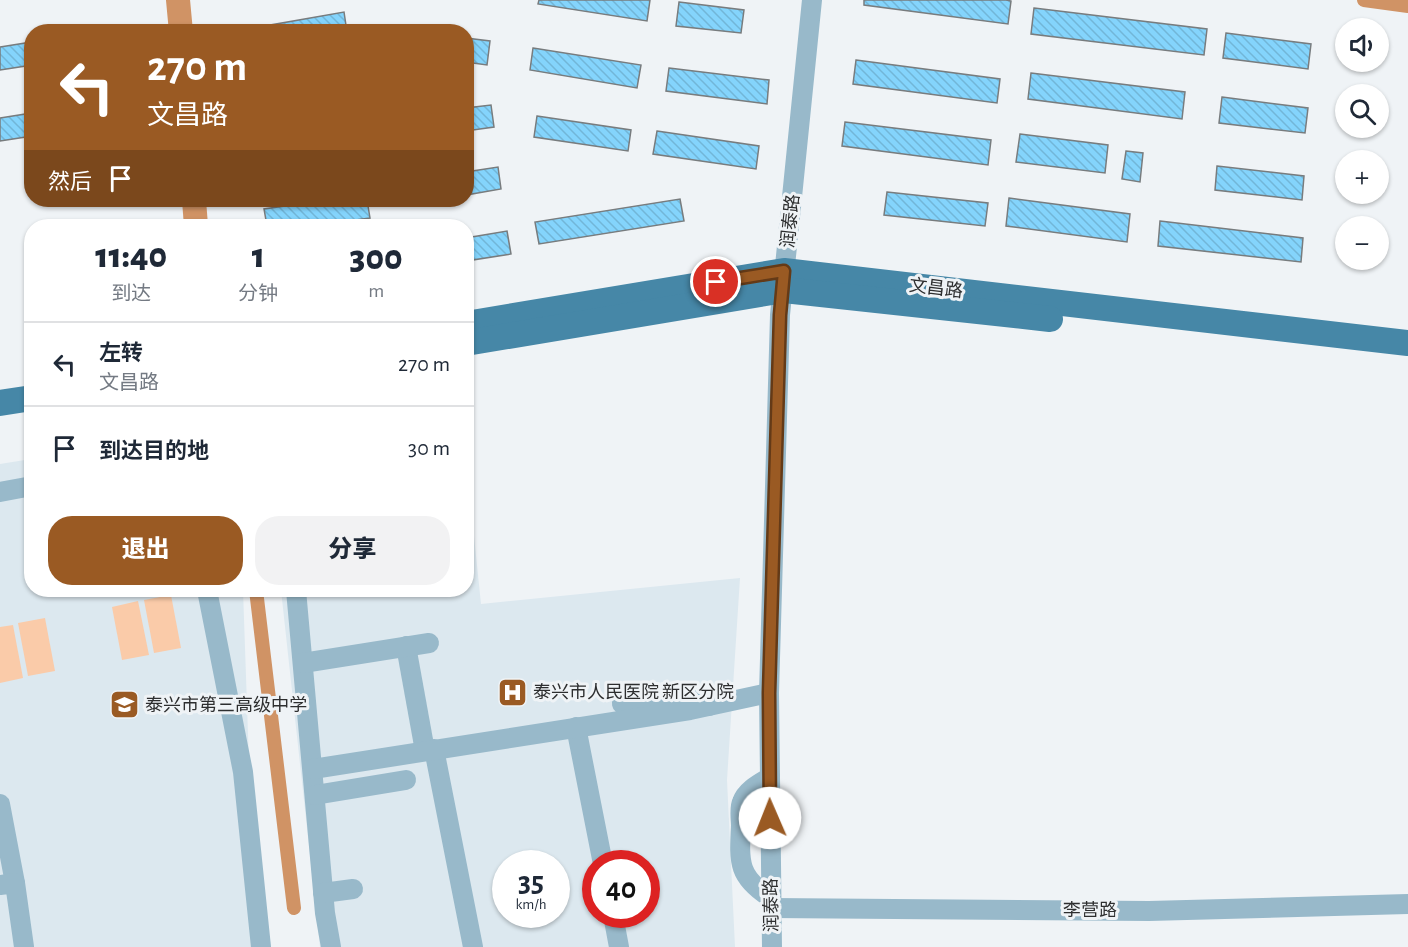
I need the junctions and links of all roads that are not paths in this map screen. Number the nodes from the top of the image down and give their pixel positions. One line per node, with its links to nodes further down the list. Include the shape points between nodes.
1 (812, 0): 2 (street, 润泰路)
2 (784, 281): 3 (main road, 文昌路); 4 (main road, 文昌路); 5 (main road, 文昌路); 6 (main road, 文昌路); 18 (street, 润泰路)
3 (474, 323)
4 (474, 341)
5 (1408, 343)
6 (1408, 358)
7 (24, 399): 8 (main road)
8 (0, 403)
9 (24, 415): 10 (main road)
10 (0, 419)
11 (24, 488): 12 (street)
12 (0, 492)
13 (208, 597): 36 (street, via 243,772)
14 (297, 597): 17 (street)
15 (429, 643): 16 (street)
16 (406, 646): 17 (street); 22 (street)
17 (303, 663): 23 (street)
18 (769, 693): 20 (street); 24 (street, 润泰路)
19 (622, 704): 20 (street, via 686,694)
20 (709, 706): 21 (street)
21 (576, 727): 22 (street); 28 (street)
22 (430, 750): 23 (street); 38 (street)
23 (313, 769): 26 (street)
24 (770, 777): 32 (street, 润泰路); 32 (street, via 753,787 742,802 740,855 742,870)
25 (406, 780): 26 (street)
26 (315, 795): 31 (street)
27 (0, 804): 29 (street)
28 (600, 850)
29 (7, 884): 35 (street)
30 (353, 889): 31 (street)
31 (323, 893): 37 (street)
32 (771, 903): 33 (street, 李营路, via 1149,910); 40 (street, 润泰路)
33 (1408, 904)
34 (615, 928): 39 (street)
35 (24, 947)
36 (261, 947)
37 (331, 947)
38 (473, 947)
39 (619, 947)
40 (772, 947)

